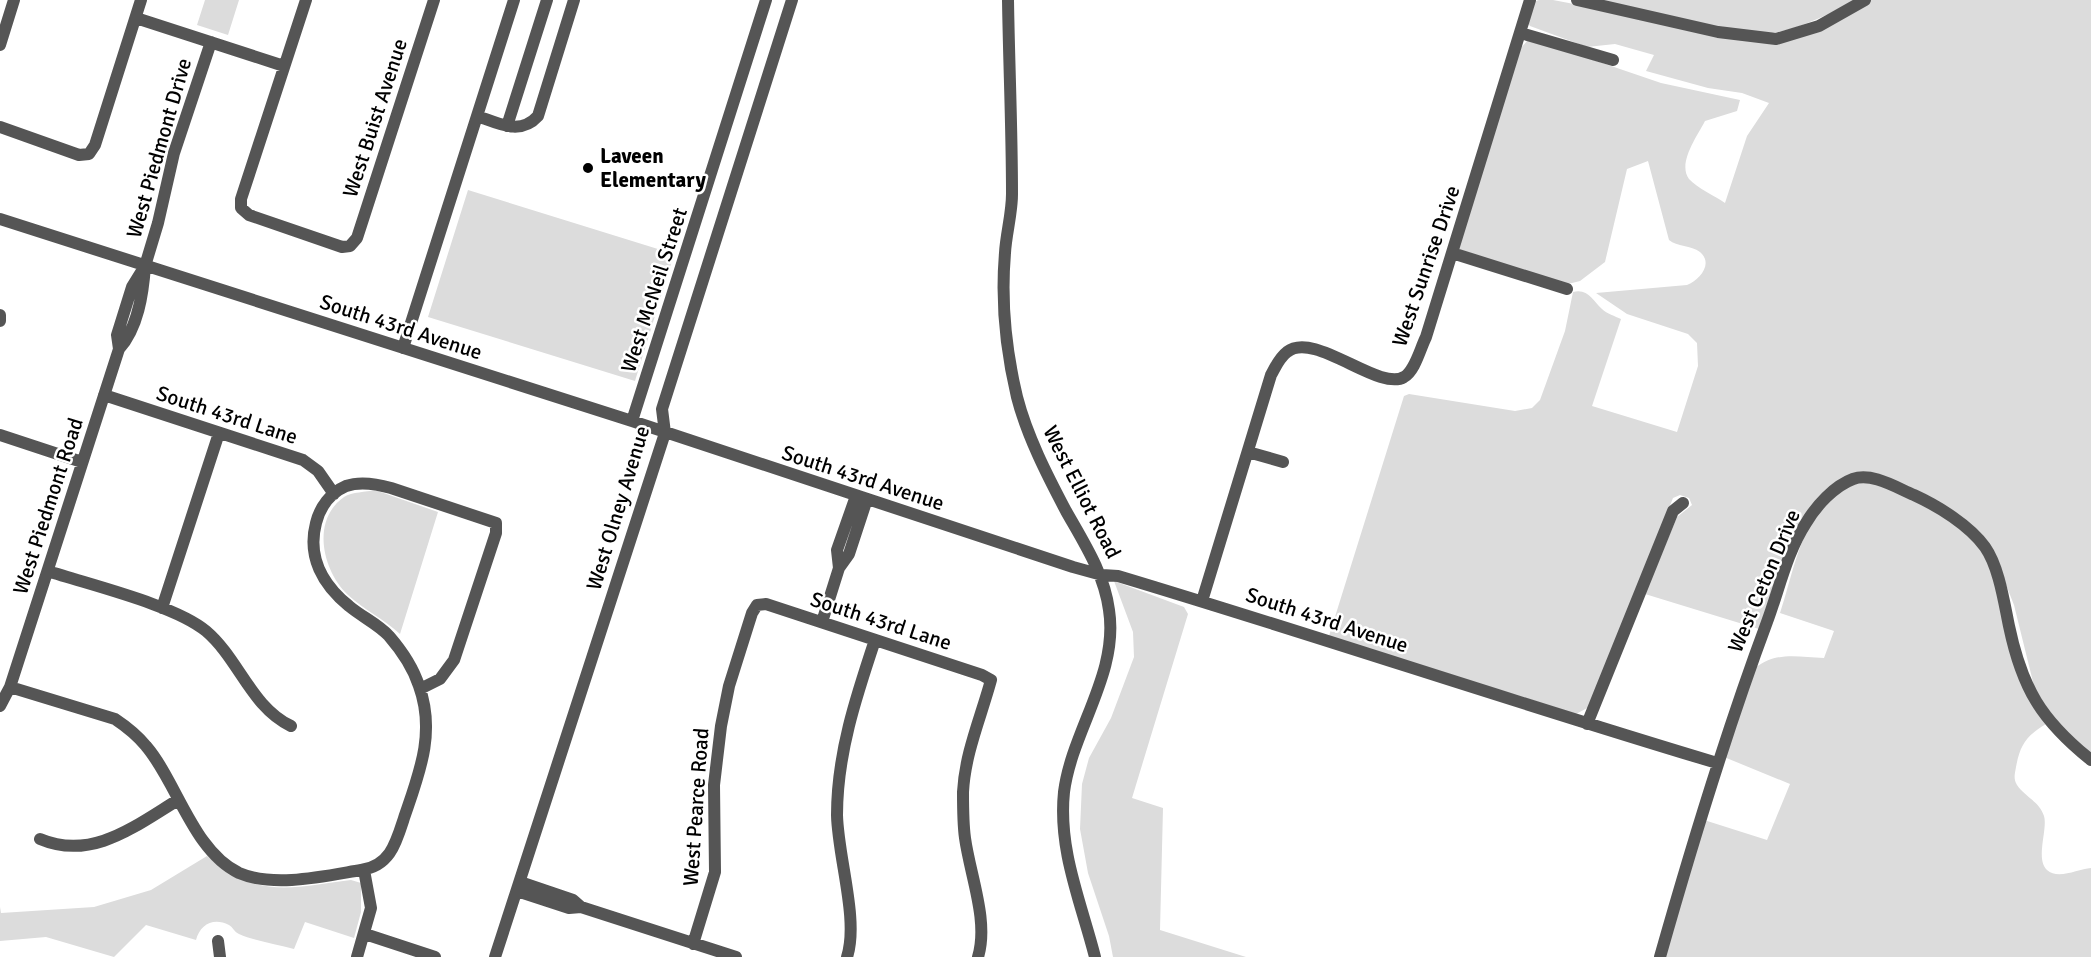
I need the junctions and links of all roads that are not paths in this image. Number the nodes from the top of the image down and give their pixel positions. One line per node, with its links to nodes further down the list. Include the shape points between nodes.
1 (14, 0): 17 (street)
2 (141, 0): 14 (street)
3 (306, 0): 19 (street)
4 (434, 0): 19 (street, West Buist Avenue, via 357,238 350,246 342,247 249,215 241,208)
5 (514, 0): 20 (street)
6 (547, 0): 21 (street)
7 (574, 0): 21 (street, via 538,116 521,128)
8 (766, 0): 30 (street, West McNeil Street)
9 (792, 0): 32 (street, West Olney Avenue, via 662,409)
10 (1008, 0): 41 (street, West Elliot Road, via 1012,198 1005,255 1006,333 1017,397 1030,434 1054,488)
11 (1530, 0): 15 (street, West Sunrise Drive)
12 (1577, 0): 13 (street, via 1718,32 1776,39 1819,26)
13 (1865, 0)
14 (136, 18): 16 (street); 22 (street, via 89,154)
15 (1521, 33): 18 (street); 24 (street, West Sunrise Drive)
16 (211, 42): 19 (street); 25 (street, West Piedmont Drive, via 174,153)
17 (0, 45)
18 (1613, 60)
19 (284, 66)
20 (477, 116): 21 (street); 27 (street)
21 (507, 126)
22 (0, 127)
23 (0, 219): 25 (street, South 43rd Avenue)
24 (1452, 253): 26 (street); 34 (street, West Sunrise Drive, via 1426,337 1409,373 1401,379 1388,379 1317,350 1299,347 1288,351 1271,375)
25 (145, 266): 27 (street, South 43rd Avenue); 28 (street, West Piedmont Drive, via 143,290 129,338)
26 (1567, 289)
27 (403, 348): 30 (street, South 43rd Avenue)
28 (119, 349): 29 (street, West Piedmont Road)
29 (104, 396): 31 (street, South 43rd Lane); 35 (street, West Piedmont Road)
30 (632, 421): 32 (street, South 43rd Avenue)
31 (219, 433): 37 (street, South 43rd Lane, via 303,460 318,471); 44 (street)
32 (665, 433): 38 (street, South 43rd Avenue); 57 (street, West Olney Avenue)
33 (0, 435): 35 (street)
34 (1248, 452): 36 (street); 42 (street, West Sunrise Drive)
35 (82, 462): 40 (street, West Piedmont Road)
36 (1283, 462)
37 (334, 494): 48 (street, via 319,512 315,525 313,552 320,571 332,591 387,633); 48 (street, via 357,484 377,484 496,523 454,660 440,679)
38 (861, 497): 41 (street, South 43rd Avenue); 45 (street, via 849,536 849,554 839,568)
39 (1683, 502): 50 (street, via 1673,511)
40 (48, 571): 44 (street); 47 (street, West Piedmont Road)
41 (1102, 575): 42 (street, South 43rd Avenue, via 1118,576); 68 (street, West Elliot Road, via 1110,612 1110,643 1096,695 1076,738 1064,803 1069,867)
42 (1202, 601): 50 (street, South 43rd Avenue)
43 (757, 605): 45 (street, South 43rd Lane, via 766,604); 60 (street, West Pearce Road, via 729,686 721,726 714,785 715,872)
44 (162, 608): 51 (street, via 208,633 263,706 276,719)
45 (822, 622): 46 (street, South 43rd Lane)
46 (875, 640): 66 (street, via 850,714 840,774 839,848 852,933); 67 (street, South 43rd Lane, via 991,680 963,792 965,837 981,926)
47 (10, 687): 49 (street, West Piedmont Road); 54 (street, via 116,719 148,747)
48 (420, 688): 56 (street, via 427,722 425,755 397,840 387,858)
49 (0, 706)
50 (1587, 724): 53 (street, South 43rd Avenue)
51 (291, 726)
52 (2091, 760): 53 (street, West Ceton Drive, via 2039,711 2029,690 2009,626 2005,598 1986,548 1968,528 1920,498 1867,477 1841,486 1818,505 1804,525 1749,666)
53 (1717, 763): 69 (street, West Ceton Drive)
54 (178, 800): 55 (street, via 127,831 98,843 71,848); 56 (street, via 215,854 239,873 280,879)
55 (40, 839)
56 (364, 870): 58 (street, via 370,908)
57 (518, 887): 60 (street, via 569,908 581,908); 64 (street, West Olney Avenue)
58 (364, 934): 62 (street); 63 (street)
59 (218, 941): 61 (street)
60 (693, 944): 65 (street)
61 (220, 957)
62 (357, 957)
63 (435, 957)
64 (495, 957)
65 (736, 957)
66 (847, 957)
67 (978, 957)
68 (1095, 957)
69 (1660, 957)

